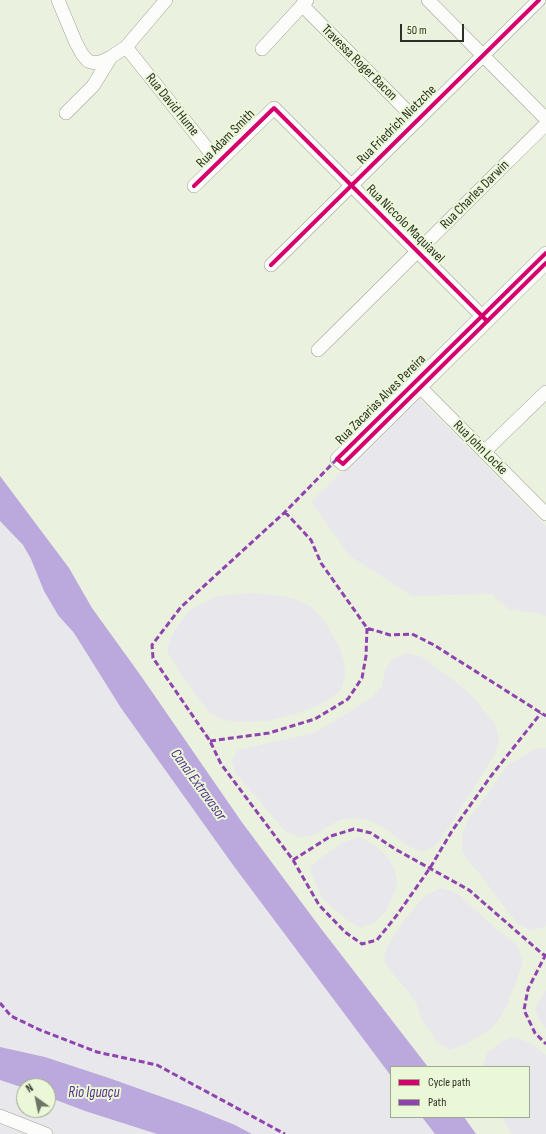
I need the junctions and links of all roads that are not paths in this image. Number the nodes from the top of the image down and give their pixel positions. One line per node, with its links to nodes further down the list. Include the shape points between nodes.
1 (58, 0): 9 (street, via 76,43 88,61 103,62)
2 (166, 0): 6 (street)
3 (428, 0): 8 (street)
4 (540, 0): 8 (street, Rua Friedrich Nietzche)
5 (304, 2): 7 (street); 13 (street, Travessa Roger Bacon)
6 (126, 47): 9 (street); 15 (street, Rua David Hume)
7 (262, 49)
8 (483, 56): 12 (street); 13 (street, Rua Friedrich Nietzche)
9 (111, 57): 11 (street, via 93,86)
10 (274, 108): 15 (street, Rua Adam Smith); 17 (street, Rua Niccolo Maquiavel)
11 (66, 113)
12 (546, 119)
13 (417, 121): 17 (street, Rua Friedrich Nietzche)
14 (546, 124): 18 (street, Rua Charles Darwin)
15 (218, 162): 16 (street, Rua Adam Smith)
16 (194, 186)
17 (352, 186): 18 (street, Rua Niccolo Maquiavel); 21 (street, Rua Friedrich Nietzche)
18 (418, 252): 22 (street, Rua Niccolo Maquiavel); 23 (street, Rua Charles Darwin)
19 (546, 253): 22 (street, Rua Zacarias Alves Pereira)
20 (546, 263): 22 (street, Rua Zacarias Alves Pereira)
21 (271, 266)
22 (484, 319): 24 (street, Rua Zacarias Alves Pereira)
23 (318, 350)
24 (417, 385): 24 (street, Rua Zacarias Alves Pereira, via 337,458 343,464); 26 (street, Rua John Locke)
25 (546, 392): 26 (street)
26 (484, 452): 27 (street, Rua John Locke)
27 (546, 514)
28 (0, 1116): 29 (street)
29 (46, 1134)

